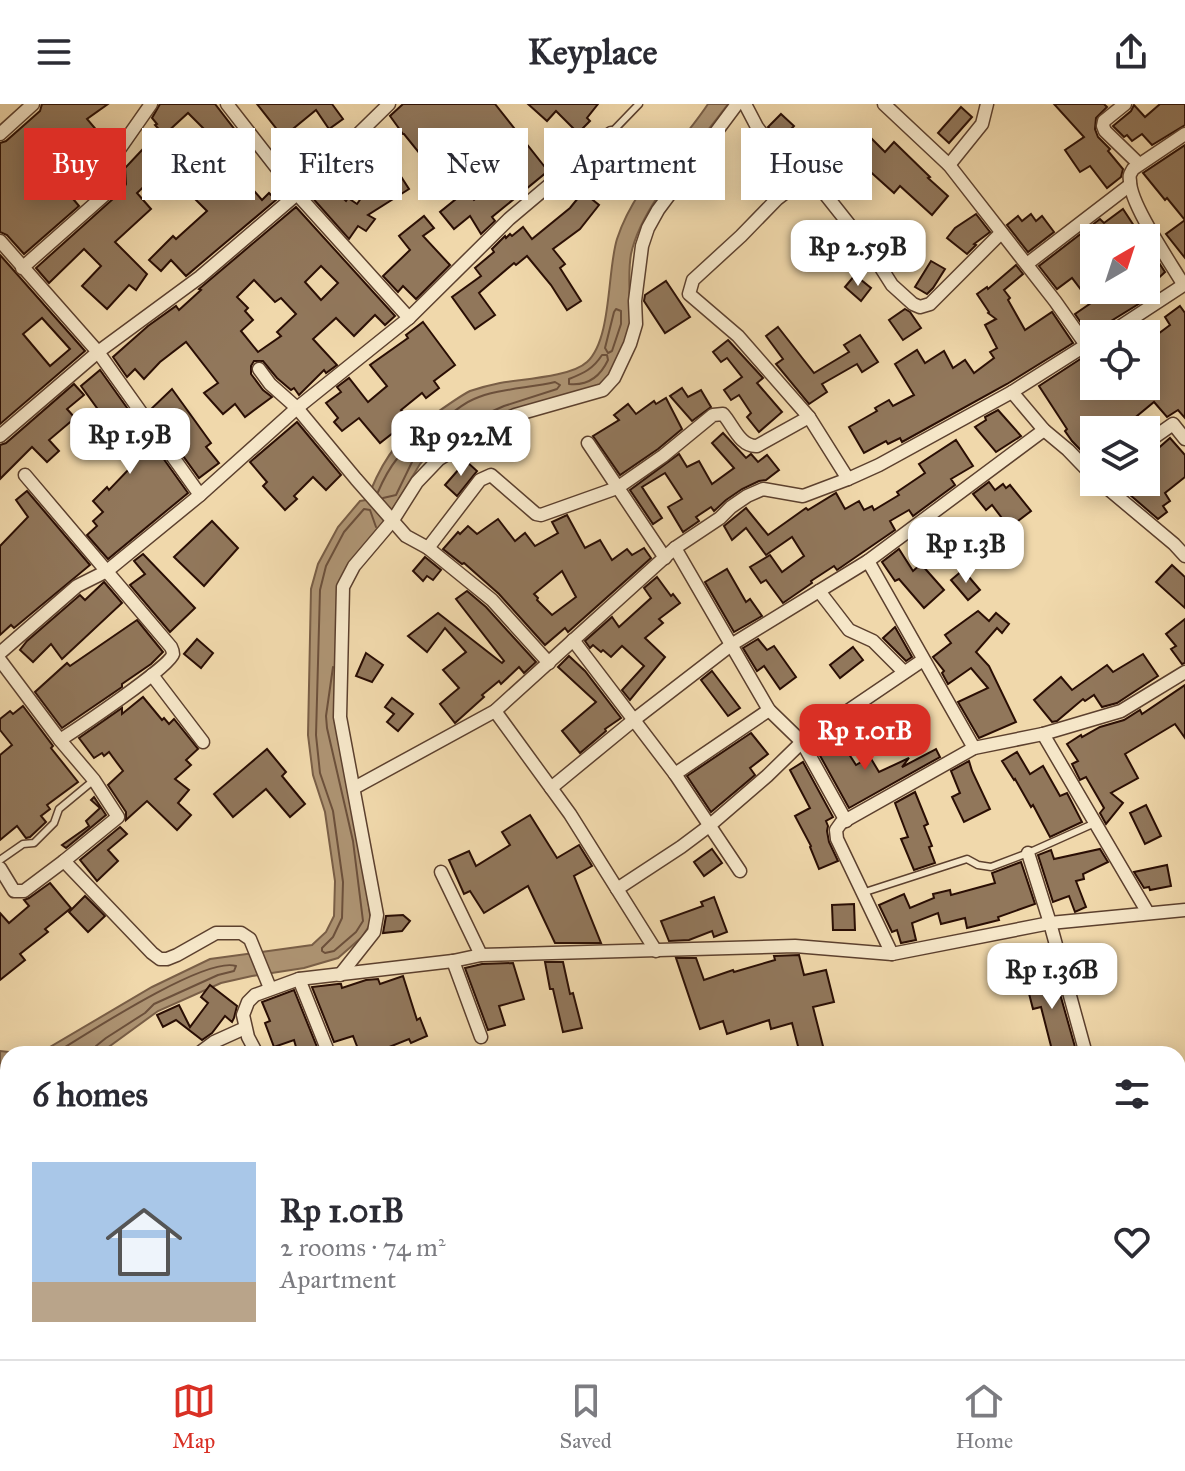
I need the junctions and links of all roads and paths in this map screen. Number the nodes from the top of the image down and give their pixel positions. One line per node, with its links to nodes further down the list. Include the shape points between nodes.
1 (33, 104): 14 (street)
2 (151, 104): 28 (street, via 116,154 117,184)
3 (227, 104): 16 (street)
4 (389, 104): 11 (street)
5 (639, 104): 12 (lane)
6 (737, 104): 52 (street, via 648,228 637,283 636,324 609,385 500,422 439,459)
7 (745, 104): 13 (street)
8 (884, 104): 18 (street)
9 (987, 104): 18 (street, via 982,124)
10 (1125, 104): 17 (street, via 1103,126)
11 (364, 128)
12 (616, 128)
13 (758, 128)
14 (0, 134)
15 (1185, 134): 17 (street)
16 (271, 161)
17 (1139, 164): 19 (street)
18 (949, 165): 25 (street)
19 (1130, 185): 27 (street); 29 (street)
20 (544, 189): 30 (street)
21 (290, 200): 34 (street, via 200,277)
22 (302, 200): 30 (street)
23 (776, 200): 39 (street, via 693,280 689,294 738,336)
24 (829, 200): 25 (street, via 892,285 920,307 930,304)
25 (1001, 233): 27 (street)
26 (0, 241): 28 (street)
27 (1027, 264): 32 (street)
28 (22, 268): 34 (street)
29 (1184, 284): 31 (street)
30 (409, 318): 37 (street)
31 (1130, 320)
32 (1080, 330)
33 (1080, 349): 36 (street)
34 (98, 352): 43 (street); 50 (street)
35 (259, 369): 37 (street)
36 (1012, 392): 41 (street); 48 (street)
37 (297, 408): 50 (street); 52 (street)
38 (1185, 415): 40 (street)
39 (809, 417): 48 (street); 49 (street, via 748,446 723,414 713,415)
40 (1173, 424): 42 (street); 44 (street)
41 (1044, 430): 46 (street); 57 (street)
42 (1160, 433)
43 (0, 436)
44 (1185, 439)
45 (588, 443): 49 (street)
46 (1080, 462)
47 (25, 475): 58 (street)
48 (848, 479): 54 (street, via 803,496 763,489)
49 (617, 488): 53 (street, via 541,515 491,475 485,476); 56 (street)
50 (200, 495): 58 (street)
51 (1117, 496): 55 (street)
52 (390, 517): 53 (street, via 406,536); 79 (street, via 343,587 340,717)
53 (428, 548): 65 (street, via 492,600)
54 (675, 548): 56 (street); 61 (street)
55 (1185, 556)
56 (665, 558): 60 (street)
57 (868, 561): 59 (street); 64 (street)
58 (107, 571): 62 (street, via 77,586); 68 (street, via 171,647 171,658)
59 (819, 591): 61 (street); 66 (street, via 849,630 873,641)
60 (573, 640): 65 (street); 71 (street)
61 (731, 645): 69 (street); 71 (street)
62 (0, 653)
63 (0, 660): 73 (street)
64 (923, 660): 66 (street); 76 (street)
65 (549, 663): 70 (street)
66 (904, 672): 75 (street)
67 (1185, 672): 72 (street, via 1121,711)
68 (152, 675): 73 (street); 74 (street)
69 (769, 710): 75 (street); 77 (street)
70 (495, 711): 79 (street); 80 (street)
71 (635, 719): 77 (street); 80 (street)
72 (1043, 734): 76 (street); 82 (street)
73 (60, 740): 78 (street)
74 (203, 742)
75 (802, 742): 81 (street); 83 (street)
76 (974, 748): 81 (street)
77 (675, 774): 83 (street)
78 (94, 780): 85 (lane, via 59,809 54,823 34,843 23,844); 86 (street, via 118,817)
79 (354, 788): 99 (street, via 377,915 374,932)
80 (551, 788): 90 (street)
81 (846, 821): 91 (street, via 836,830 837,839)
82 (1095, 823): 84 (lane); 93 (street)
83 (709, 826): 88 (street); 90 (street)
84 (1028, 853): 91 (lane, via 991,867 967,859); 94 (street)
85 (0, 860)
86 (64, 861): 87 (street, via 19,892); 101 (street, via 160,959 222,931 241,933 250,939)
87 (0, 868)
88 (740, 871)
89 (441, 872): 97 (street)
90 (617, 889): 95 (street)
91 (862, 893): 96 (street)
92 (1185, 910): 93 (street)
93 (1148, 913): 94 (street)
94 (1050, 923): 96 (street); 107 (street)
95 (656, 951): 96 (street, via 795,946); 97 (street)
96 (892, 954)
97 (481, 955): 98 (street)
98 (453, 961): 99 (street); 103 (street)
99 (340, 975): 100 (street)
100 (299, 979): 101 (street); 106 (street)
101 (270, 988): 102 (street, via 248,1002)
102 (245, 1028): 104 (street); 105 (street)
103 (481, 1037)
104 (209, 1046)
105 (253, 1046)
106 (326, 1046)
107 (1084, 1046)

